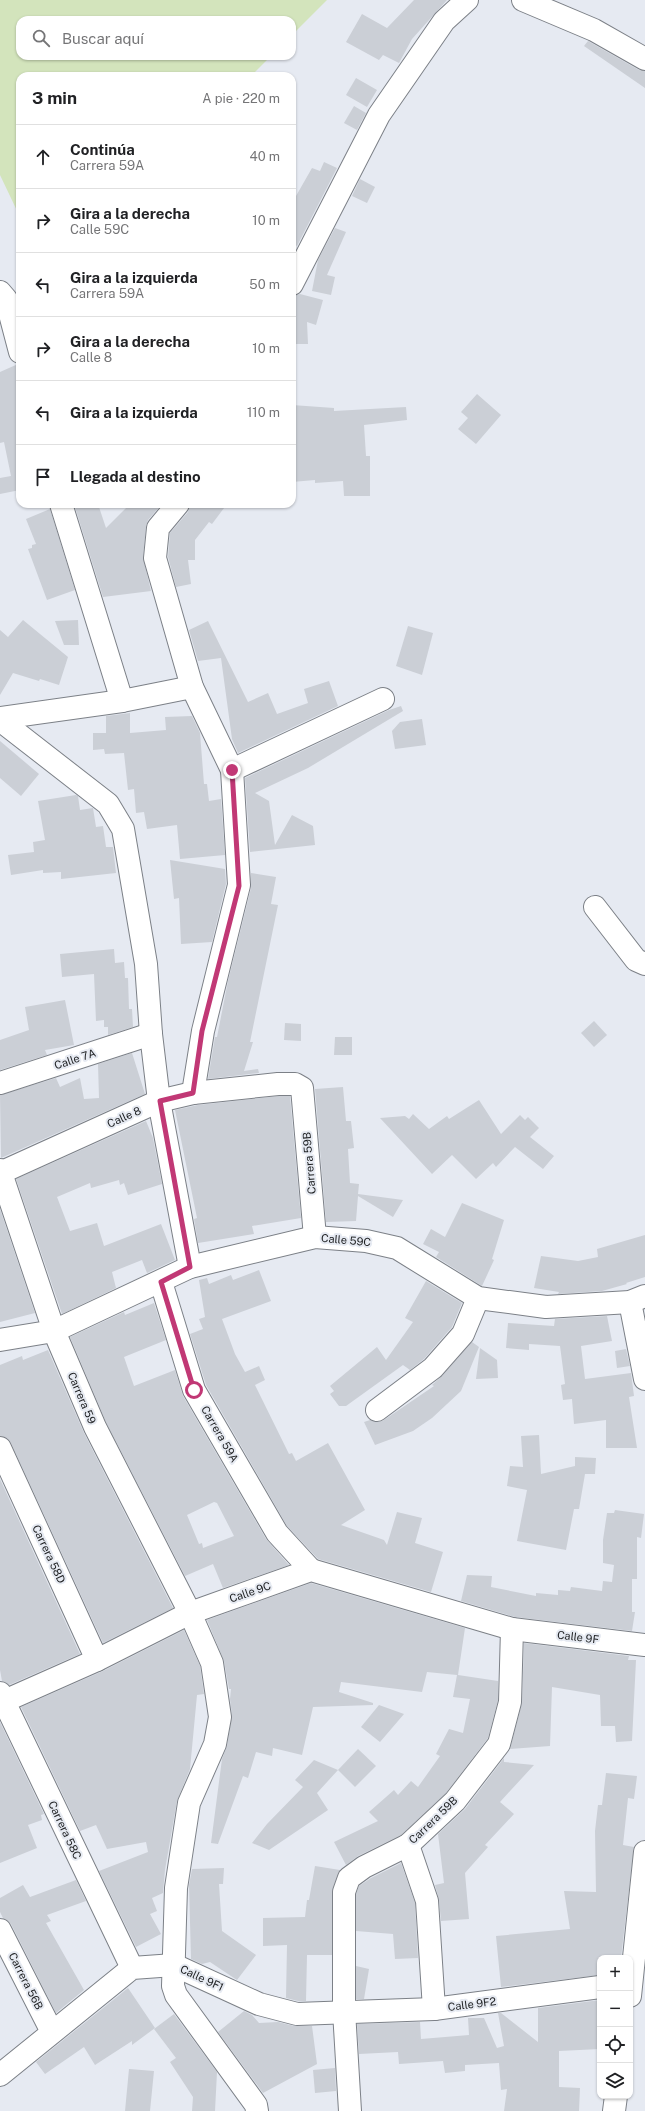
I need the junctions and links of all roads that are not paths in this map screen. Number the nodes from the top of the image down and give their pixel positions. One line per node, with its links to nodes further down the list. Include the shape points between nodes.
1 (467, 0): 4 (street, via 444,21 379,115)
2 (523, 0): 3 (street, via 594,30)
3 (645, 59)
4 (296, 276)
5 (0, 292): 6 (street, via 6,299)
6 (16, 337)
7 (62, 508): 11 (street)
8 (175, 508): 9 (street, via 158,528 155,558)
9 (192, 686): 11 (street); 13 (street)
10 (384, 699): 13 (street)
11 (122, 701): 12 (street)
12 (0, 719): 16 (street, via 108,804 123,829 146,964)
13 (232, 770): 19 (street, via 239,886 202,1031)
14 (595, 908): 15 (street, via 636,960)
15 (645, 964)
16 (151, 1034): 17 (street, Calle 7A); 20 (street)
17 (0, 1083)
18 (302, 1088): 19 (street, Calle 8, via 295,1084 278,1084); 22 (street, Carrera 59B)
19 (193, 1093): 20 (street, Calle 8)
20 (160, 1101): 21 (street, Calle 8); 23 (street)
21 (0, 1172): 27 (street, Carrera 59)
22 (315, 1237): 23 (street, Calle 59C); 25 (street, Calle 59C, via 366,1241 396,1248)
23 (190, 1267): 24 (street, Calle 59C)
24 (161, 1282): 27 (street, Calle 59C); 32 (street, Carrera 59A, via 194,1390 277,1533)
25 (478, 1298): 26 (street, Calle 59C, via 546,1307); 30 (street, via 463,1334 433,1368)
26 (638, 1299): 29 (street)
27 (54, 1331): 28 (street, Calle 59C); 33 (street, Carrera 59, via 95,1427)
28 (0, 1340)
29 (645, 1379)
30 (377, 1410)
31 (0, 1448): 36 (street, Carrera 58D)
32 (312, 1570): 33 (street, Calle 9C); 34 (street)
33 (190, 1613): 36 (street, Calle 9C); 41 (street, Carrera 59, via 212,1663 220,1717 215,1744 189,1803 176,1888)
34 (512, 1629): 35 (street, Calle 9F); 38 (street, Carrera 59B, via 510,1702 499,1744 454,1801)
35 (645, 1645)
36 (97, 1660): 37 (street, Calle 9C)
37 (1, 1699): 42 (street, Carrera 58C)
38 (408, 1845): 45 (street, via 427,1901); 46 (street, Carrera 59B, via 364,1867 349,1878 344,1892)
39 (645, 1852): 44 (street)
40 (0, 1930): 47 (street, Carrera 56B)
41 (174, 1965): 42 (street, Calle 9F1); 46 (street, Calle 9F1, via 259,2004 297,2014); 50 (street, via 173,1986 176,1996 256,2105)
42 (132, 1968): 47 (street)
43 (597, 1987): 45 (street, Calle 9F2)
44 (634, 1989)
45 (434, 2008): 46 (street, Calle 9F2)
46 (344, 2011): 51 (street, Carrera 59B)
47 (52, 2032): 48 (street)
48 (0, 2075)
49 (616, 2099): 52 (street)
50 (257, 2111)
51 (350, 2111)
52 (614, 2111)

